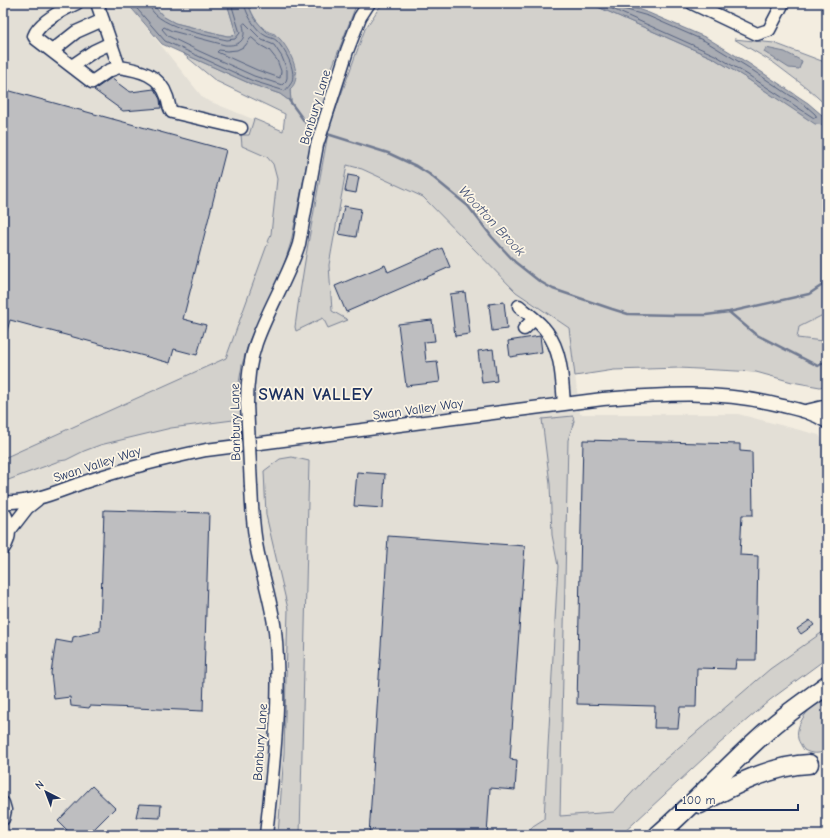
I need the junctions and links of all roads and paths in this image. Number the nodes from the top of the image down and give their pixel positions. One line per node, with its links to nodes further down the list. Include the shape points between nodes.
1 (77, 3): 8 (street, via 56,14 35,32 36,39)
2 (97, 3): 6 (street)
3 (369, 3): 29 (street, Banbury Lane, bridge, via 360,17 347,51 317,145 299,244 265,319 250,365 247,384 254,534 271,609 276,651 277,706)
4 (692, 3): 5 (street, via 756,34 769,30)
5 (782, 3)
6 (103, 20): 7 (street); 8 (street, via 76,32)
7 (111, 43): 9 (street); 10 (street)
8 (52, 51): 9 (street)
9 (72, 66): 10 (street, via 92,82)
10 (119, 67): 11 (street, via 137,69 150,75 161,85 172,112)
11 (240, 128)
12 (519, 306): 13 (street)
13 (534, 319): 14 (street); 15 (street, via 553,341 561,366)
14 (524, 329)
15 (564, 404): 17 (street, Swan Valley Way, via 660,394 719,395 754,399); 19 (street, Swan Valley Way, via 206,450 147,463)
16 (827, 406): 17 (street, Swan Valley Way)
17 (806, 411): 18 (street, Swan Valley Way)
18 (827, 422)
19 (39, 498): 20 (street, Swan Valley Way, via 24,502); 22 (street, Swan Valley Way, via 27,508)
20 (3, 502)
21 (3, 511): 22 (street)
22 (10, 530): 23 (street)
23 (4, 551)
24 (827, 685): 27 (highway, via 767,730)
25 (809, 764): 27 (highway, via 796,764 748,780 717,793)
26 (3, 803): 28 (street, via 6,810)
27 (679, 817): 30 (highway)
28 (3, 819)
29 (266, 835)
30 (658, 835)

